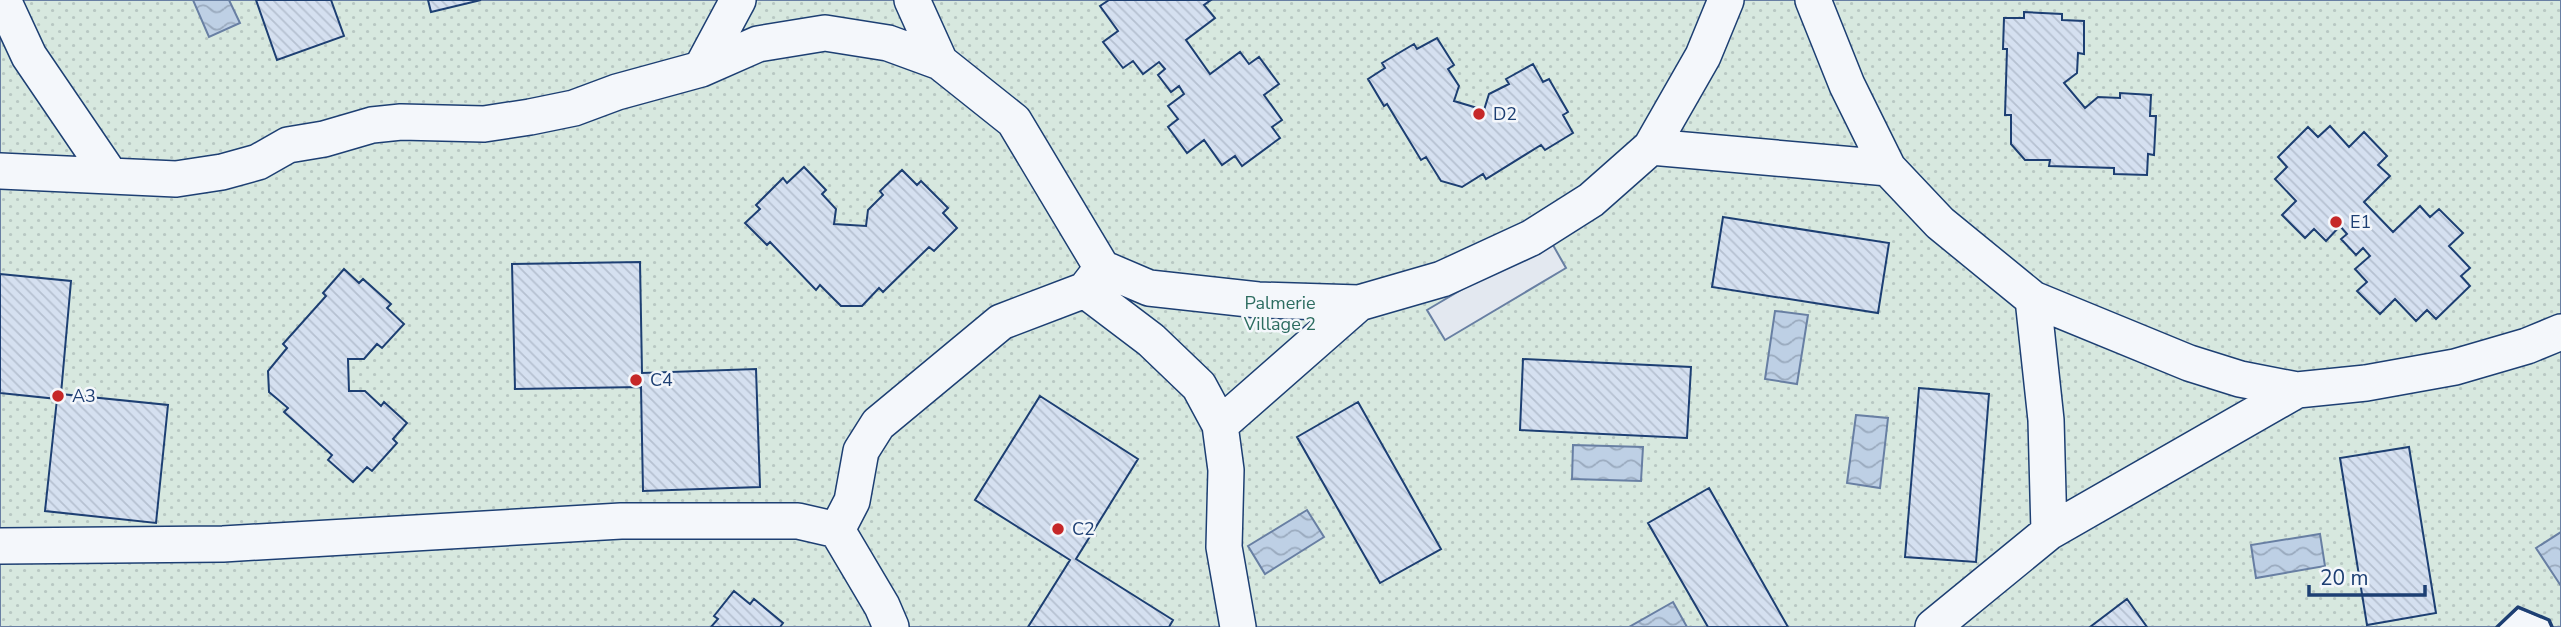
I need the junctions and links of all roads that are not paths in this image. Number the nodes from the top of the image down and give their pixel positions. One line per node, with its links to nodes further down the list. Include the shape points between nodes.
1 (3, 0): 11 (street, via 29,56)
2 (738, 0): 7 (street)
3 (912, 0): 6 (street)
4 (1726, 0): 8 (street, via 1703,56)
5 (1813, 0): 9 (street, via 1847,85)
6 (940, 62): 7 (street, via 888,43 825,33 758,44); 12 (street, via 1014,121)
7 (701, 69): 11 (street, via 530,117 484,124 372,125 288,145 258,162 222,172 176,178)
8 (1651, 147): 9 (street); 14 (street, via 1591,200 1531,238 1442,279)
9 (1888, 168): 13 (street, via 1940,223)
10 (0, 171): 11 (street)
11 (110, 175)
12 (1094, 279): 14 (street, via 1258,300); 17 (street, via 1199,386); 18 (street, via 1001,322 878,425 860,451 852,501)
13 (2033, 299): 16 (street, via 2189,363); 19 (street, via 2046,420)
14 (1359, 303): 17 (street)
15 (2561, 332): 16 (street, via 2455,367)
16 (2297, 390): 19 (street)
17 (1220, 425): 22 (street, via 1226,470 1224,547)
18 (837, 530): 20 (street, via 798,521 621,521 223,544); 21 (street)
19 (2049, 532): 23 (street)
20 (0, 547)
21 (891, 627)
22 (1238, 627)
23 (1933, 627)

